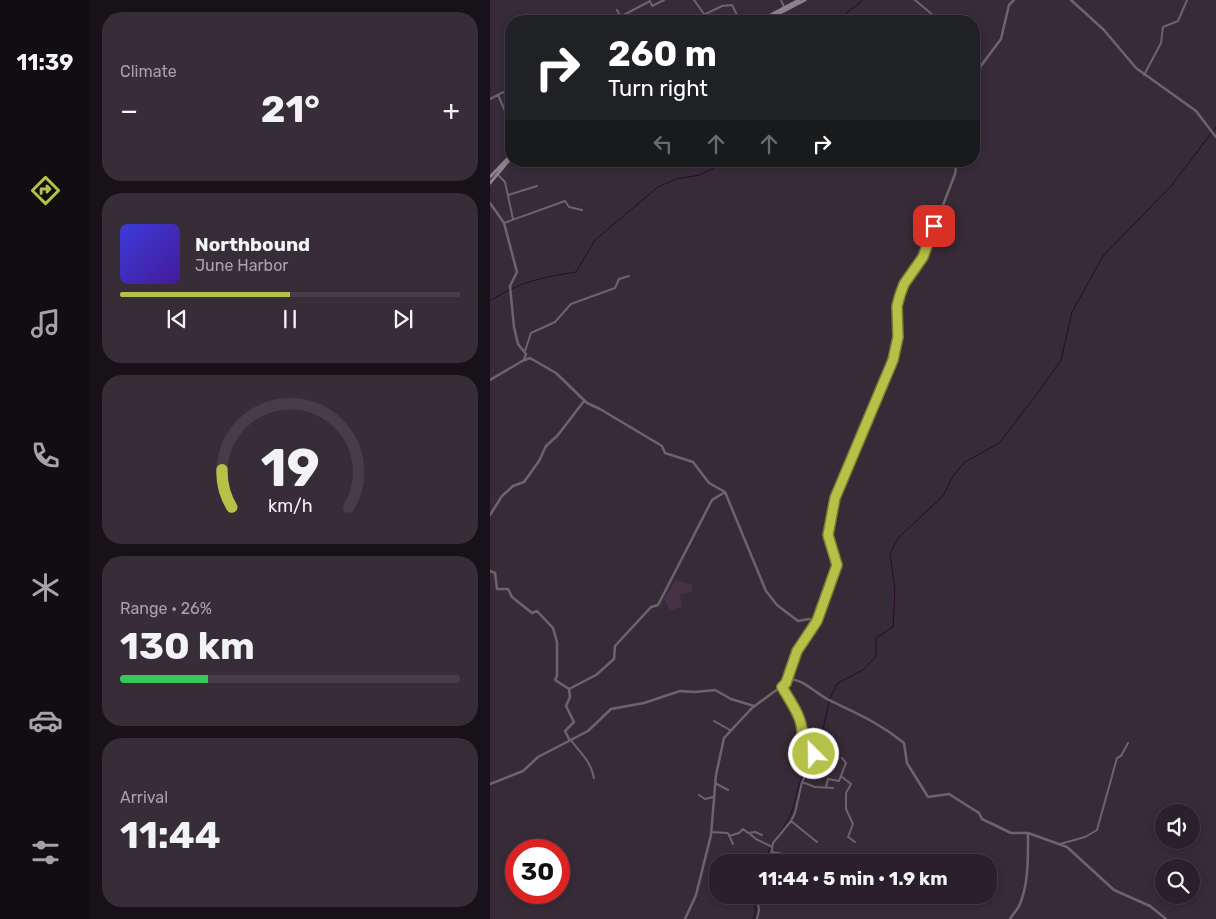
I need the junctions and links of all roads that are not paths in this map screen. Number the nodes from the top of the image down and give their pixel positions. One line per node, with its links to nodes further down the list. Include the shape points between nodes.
1 (664, 0): 14 (street, via 652,6 650,1)
2 (694, 0): 12 (street)
3 (781, 0): 10 (street)
4 (799, 0): 10 (main road)
5 (805, 0): 10 (main road)
6 (915, 0): 18 (street)
7 (1014, 0): 19 (street, via 1001,39)
8 (1071, 0): 20 (street, via 1104,30)
9 (1187, 0): 20 (street, via 1178,21 1163,26 1161,43)
10 (785, 9): 16 (main road); 17 (main road)
11 (617, 10): 13 (street)
12 (704, 14): 15 (street, via 732,5)
13 (619, 15)
14 (624, 15)
15 (737, 15)
16 (772, 15)
17 (775, 15)
18 (933, 15)
19 (980, 68)
20 (1144, 75): 25 (street, via 1196,111)
21 (505, 91): 22 (street)
22 (498, 95): 23 (street); 24 (street)
23 (490, 99)
24 (505, 110)
25 (1215, 136)
26 (505, 162): 30 (main road)
27 (505, 163): 29 (main road)
28 (956, 167): 46 (street, via 923,257 904,284 897,306 898,337 893,360 835,498 828,535 837,565)
29 (497, 173): 31 (main road); 33 (street, via 505,182)
30 (490, 177)
31 (490, 182)
32 (537, 186): 33 (street)
33 (508, 195): 36 (street)
34 (490, 203): 37 (street)
35 (582, 210): 36 (street, via 569,207 565,201)
36 (513, 219): 37 (street)
37 (504, 223): 39 (street, via 517,272 511,287 518,344)
38 (628, 276): 39 (street, via 620,279 615,288 571,304 555,322 531,333)
39 (525, 351): 40 (street)
40 (525, 360): 41 (street); 42 (street, via 530,358 556,373)
41 (490, 380)
42 (584, 401): 43 (street, via 662,446 665,453 692,462 709,483); 44 (street, via 546,446 540,461 524,482 513,486 502,496)
43 (725, 492): 46 (street, via 766,591 777,605 798,621); 49 (street, via 712,500 658,605 651,607 615,646 614,659 596,675)
44 (490, 515)
45 (490, 571): 49 (street, via 495,573 498,590 508,589 512,597 532,613 537,611 553,628 558,649 555,680)
46 (817, 621): 47 (street, via 797,651)
47 (788, 679): 48 (street); 70 (street, via 806,684 831,701 883,726 904,743 907,763 928,797 949,794 979,813 982,819 1011,833)
48 (782, 687): 50 (street); 56 (street, via 797,714 802,734 812,737 815,749)
49 (569, 689): 53 (street, via 566,706 574,722 565,731)
50 (755, 706): 52 (street); 53 (street, via 743,704 715,690 680,691 644,703 611,709 588,730)
51 (714, 721): 52 (street)
52 (730, 730): 61 (street, via 724,738)
53 (569, 739): 59 (street, via 577,751 585,755); 62 (street, via 538,757 523,771)
54 (1128, 743): 77 (street, via 1121,756 1116,758 1097,830)
55 (842, 758): 58 (street, via 846,764)
56 (812, 760)
57 (815, 762): 60 (street, via 817,764 807,772)
58 (842, 777): 63 (street, via 839,781 828,779); 75 (street, via 851,784 846,793 846,809 852,824 848,838)
59 (594, 778)
60 (802, 782): 63 (street); 68 (street)
61 (715, 783): 65 (street); 67 (street)
62 (490, 784)
63 (826, 787): 64 (street)
64 (833, 788)
65 (728, 790)
66 (700, 795): 67 (street)
67 (713, 797): 69 (street)
68 (791, 821): 74 (street); 78 (street)
69 (711, 832): 73 (street, via 728,833); 82 (street, via 696,895)
70 (1028, 833): 77 (street); 84 (street, via 1023,894)
71 (750, 834): 72 (street); 73 (street, via 743,829); 78 (street)
72 (762, 835)
73 (729, 836): 76 (street)
74 (817, 842)
75 (855, 842)
76 (733, 844)
77 (1060, 844): 85 (street, via 1114,890 1150,906)
78 (770, 846): 79 (street)
79 (772, 852): 80 (street)
80 (783, 854)
81 (758, 904): 83 (street)
82 (685, 919)
83 (757, 919)
84 (1010, 919)
85 (1166, 919)

